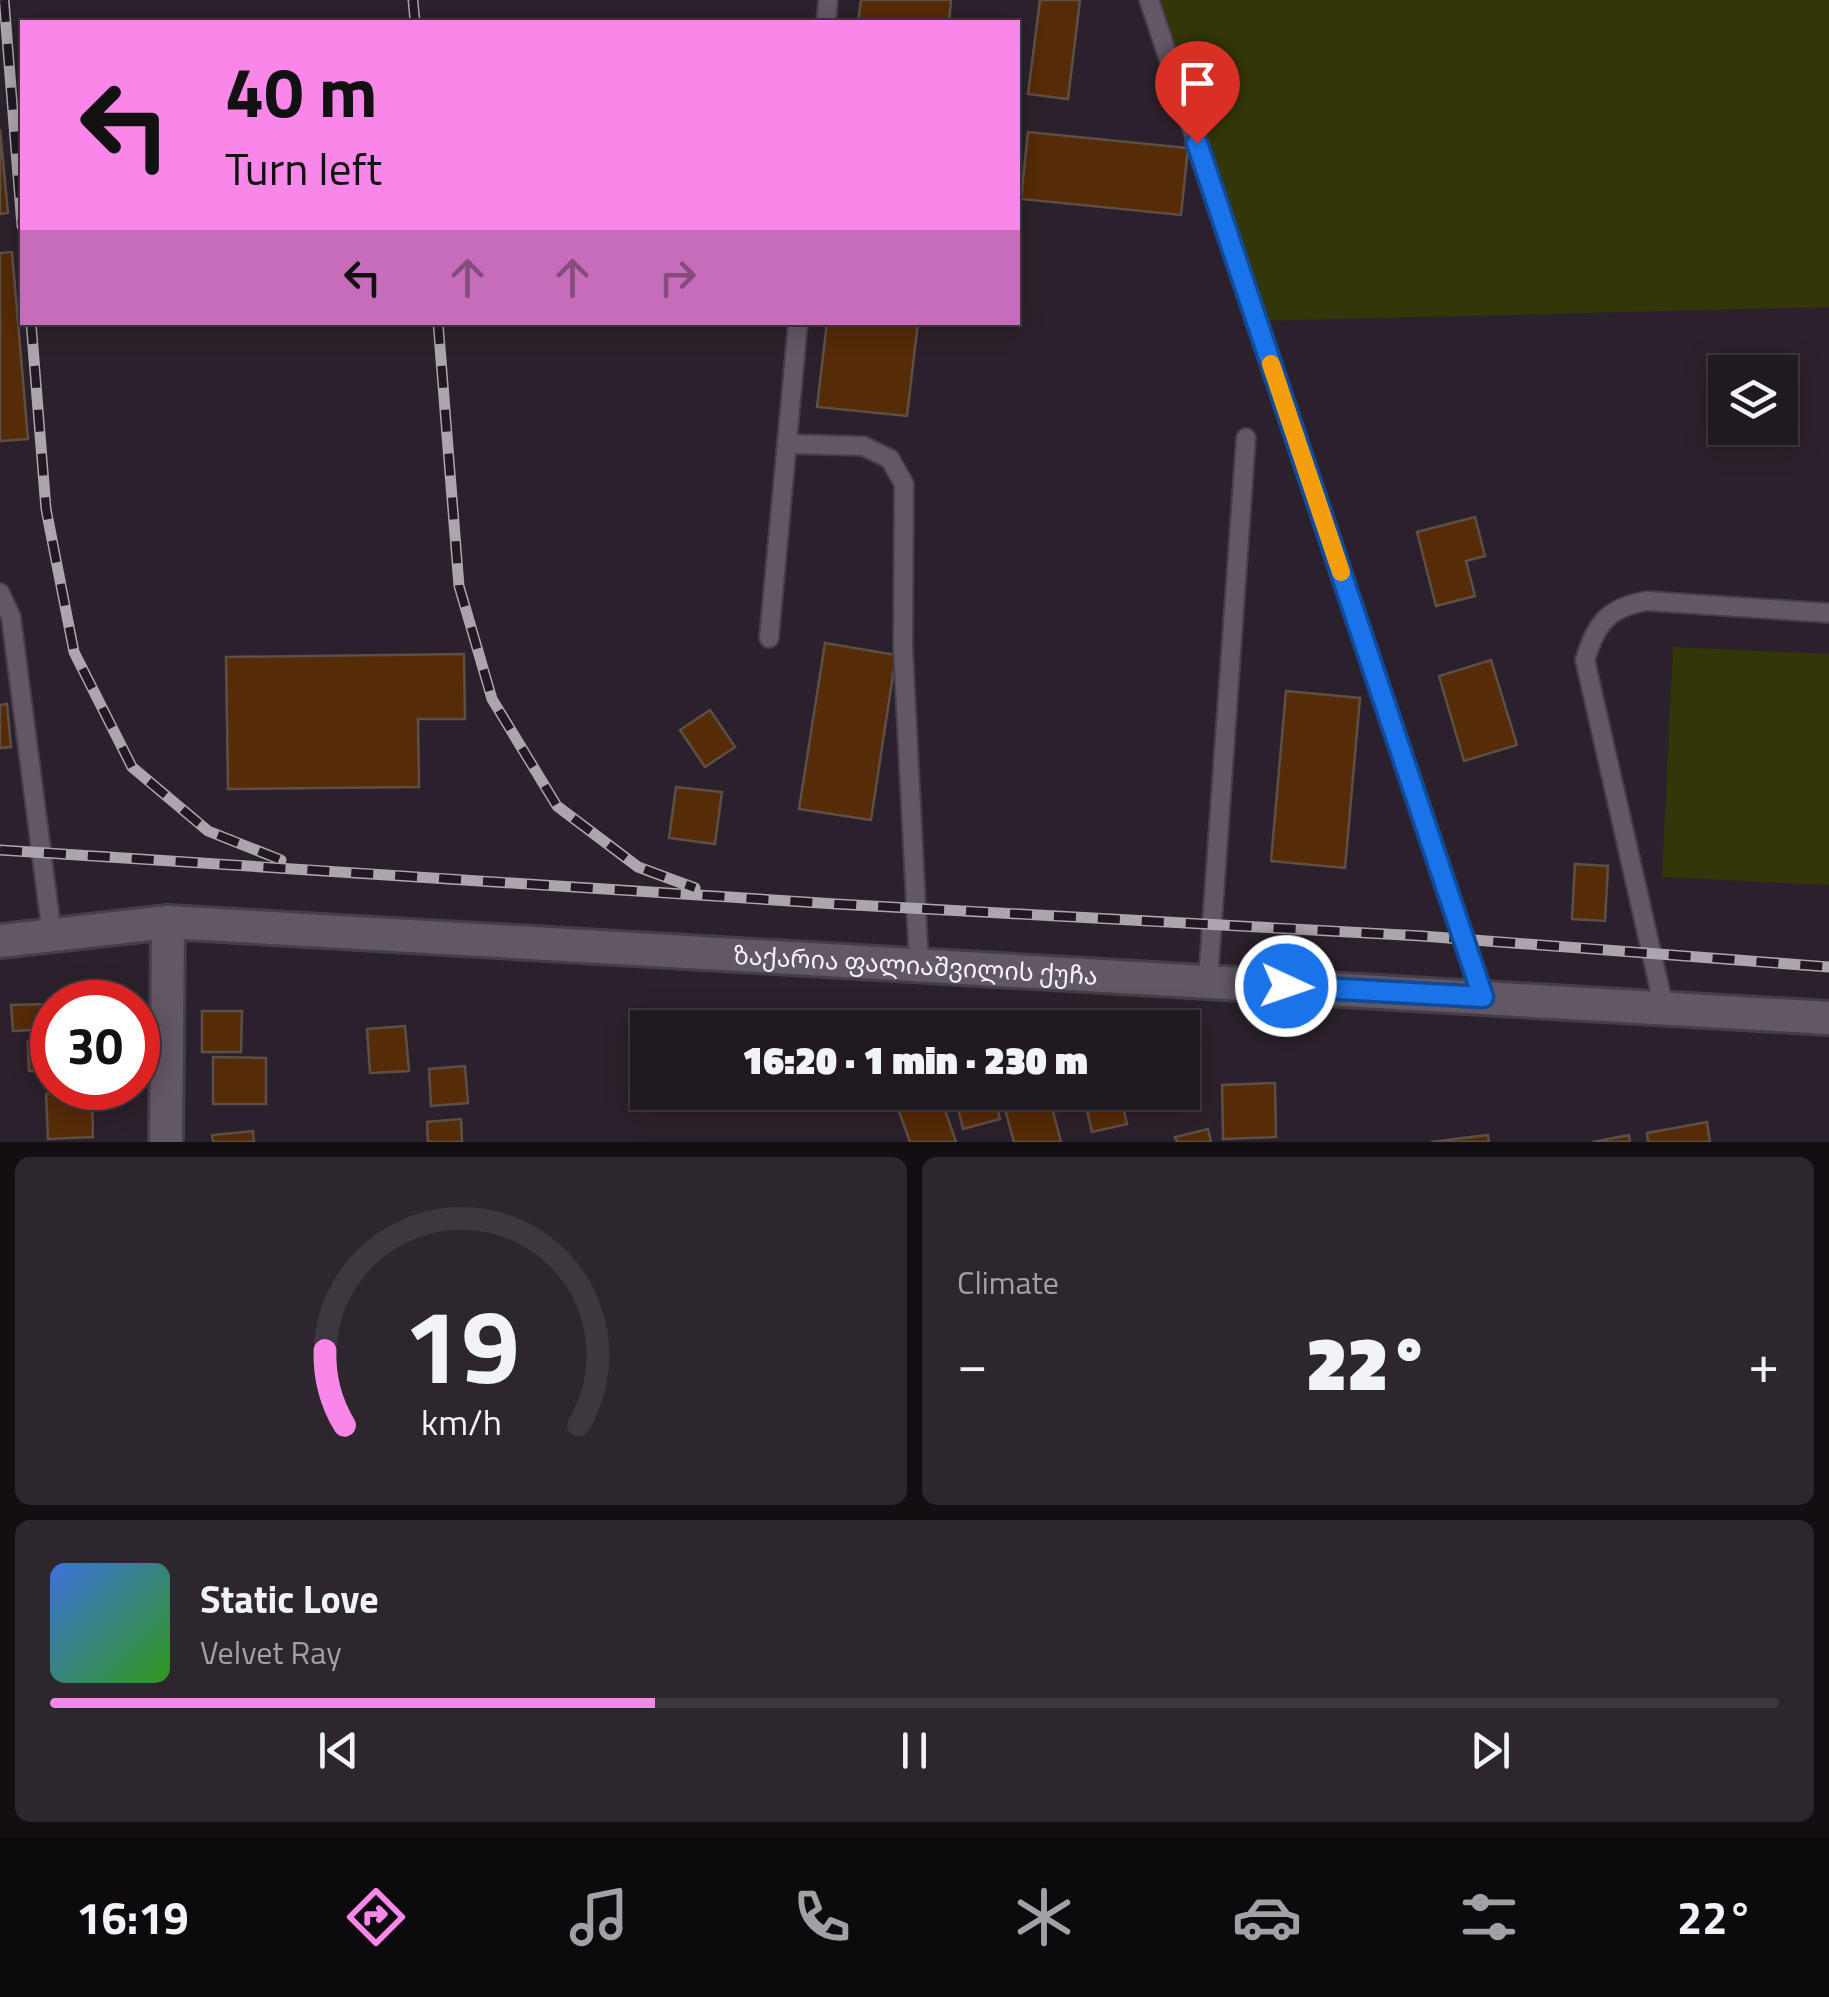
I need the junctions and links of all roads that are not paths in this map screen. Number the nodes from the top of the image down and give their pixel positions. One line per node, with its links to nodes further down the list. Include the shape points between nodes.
1 (1149, 0): 13 (lane)
2 (798, 325): 4 (lane)
3 (1246, 438): 12 (lane)
4 (787, 444): 7 (lane); 11 (lane, via 862,446 890,459 904,484 903,666)
5 (0, 593): 9 (lane, via 11,617)
6 (1829, 613): 14 (lane, via 1647,601 1617,606 1594,630 1586,660)
7 (770, 638)
8 (168, 922): 9 (street, ზაქარია ფალიაშვილის ქუჩა); 11 (street, ზაქარია ფალიაშვილის ქუჩა); 16 (street)
9 (52, 935): 10 (street, ზაქარია ფალიაშვილის ქუჩა)
10 (0, 941)
11 (918, 965): 12 (street, ზაქარია ფალიაშვილის ქუჩა)
12 (1208, 982): 13 (street, ზაქარია ფალიაშვილის ქუჩა)
13 (1483, 997): 14 (street, ზაქარია ფალიაშვილის ქუჩა)
14 (1664, 1008): 15 (street, ზაქარია ფალიაშვილის ქუჩა)
15 (1829, 1018)
16 (166, 1142)

